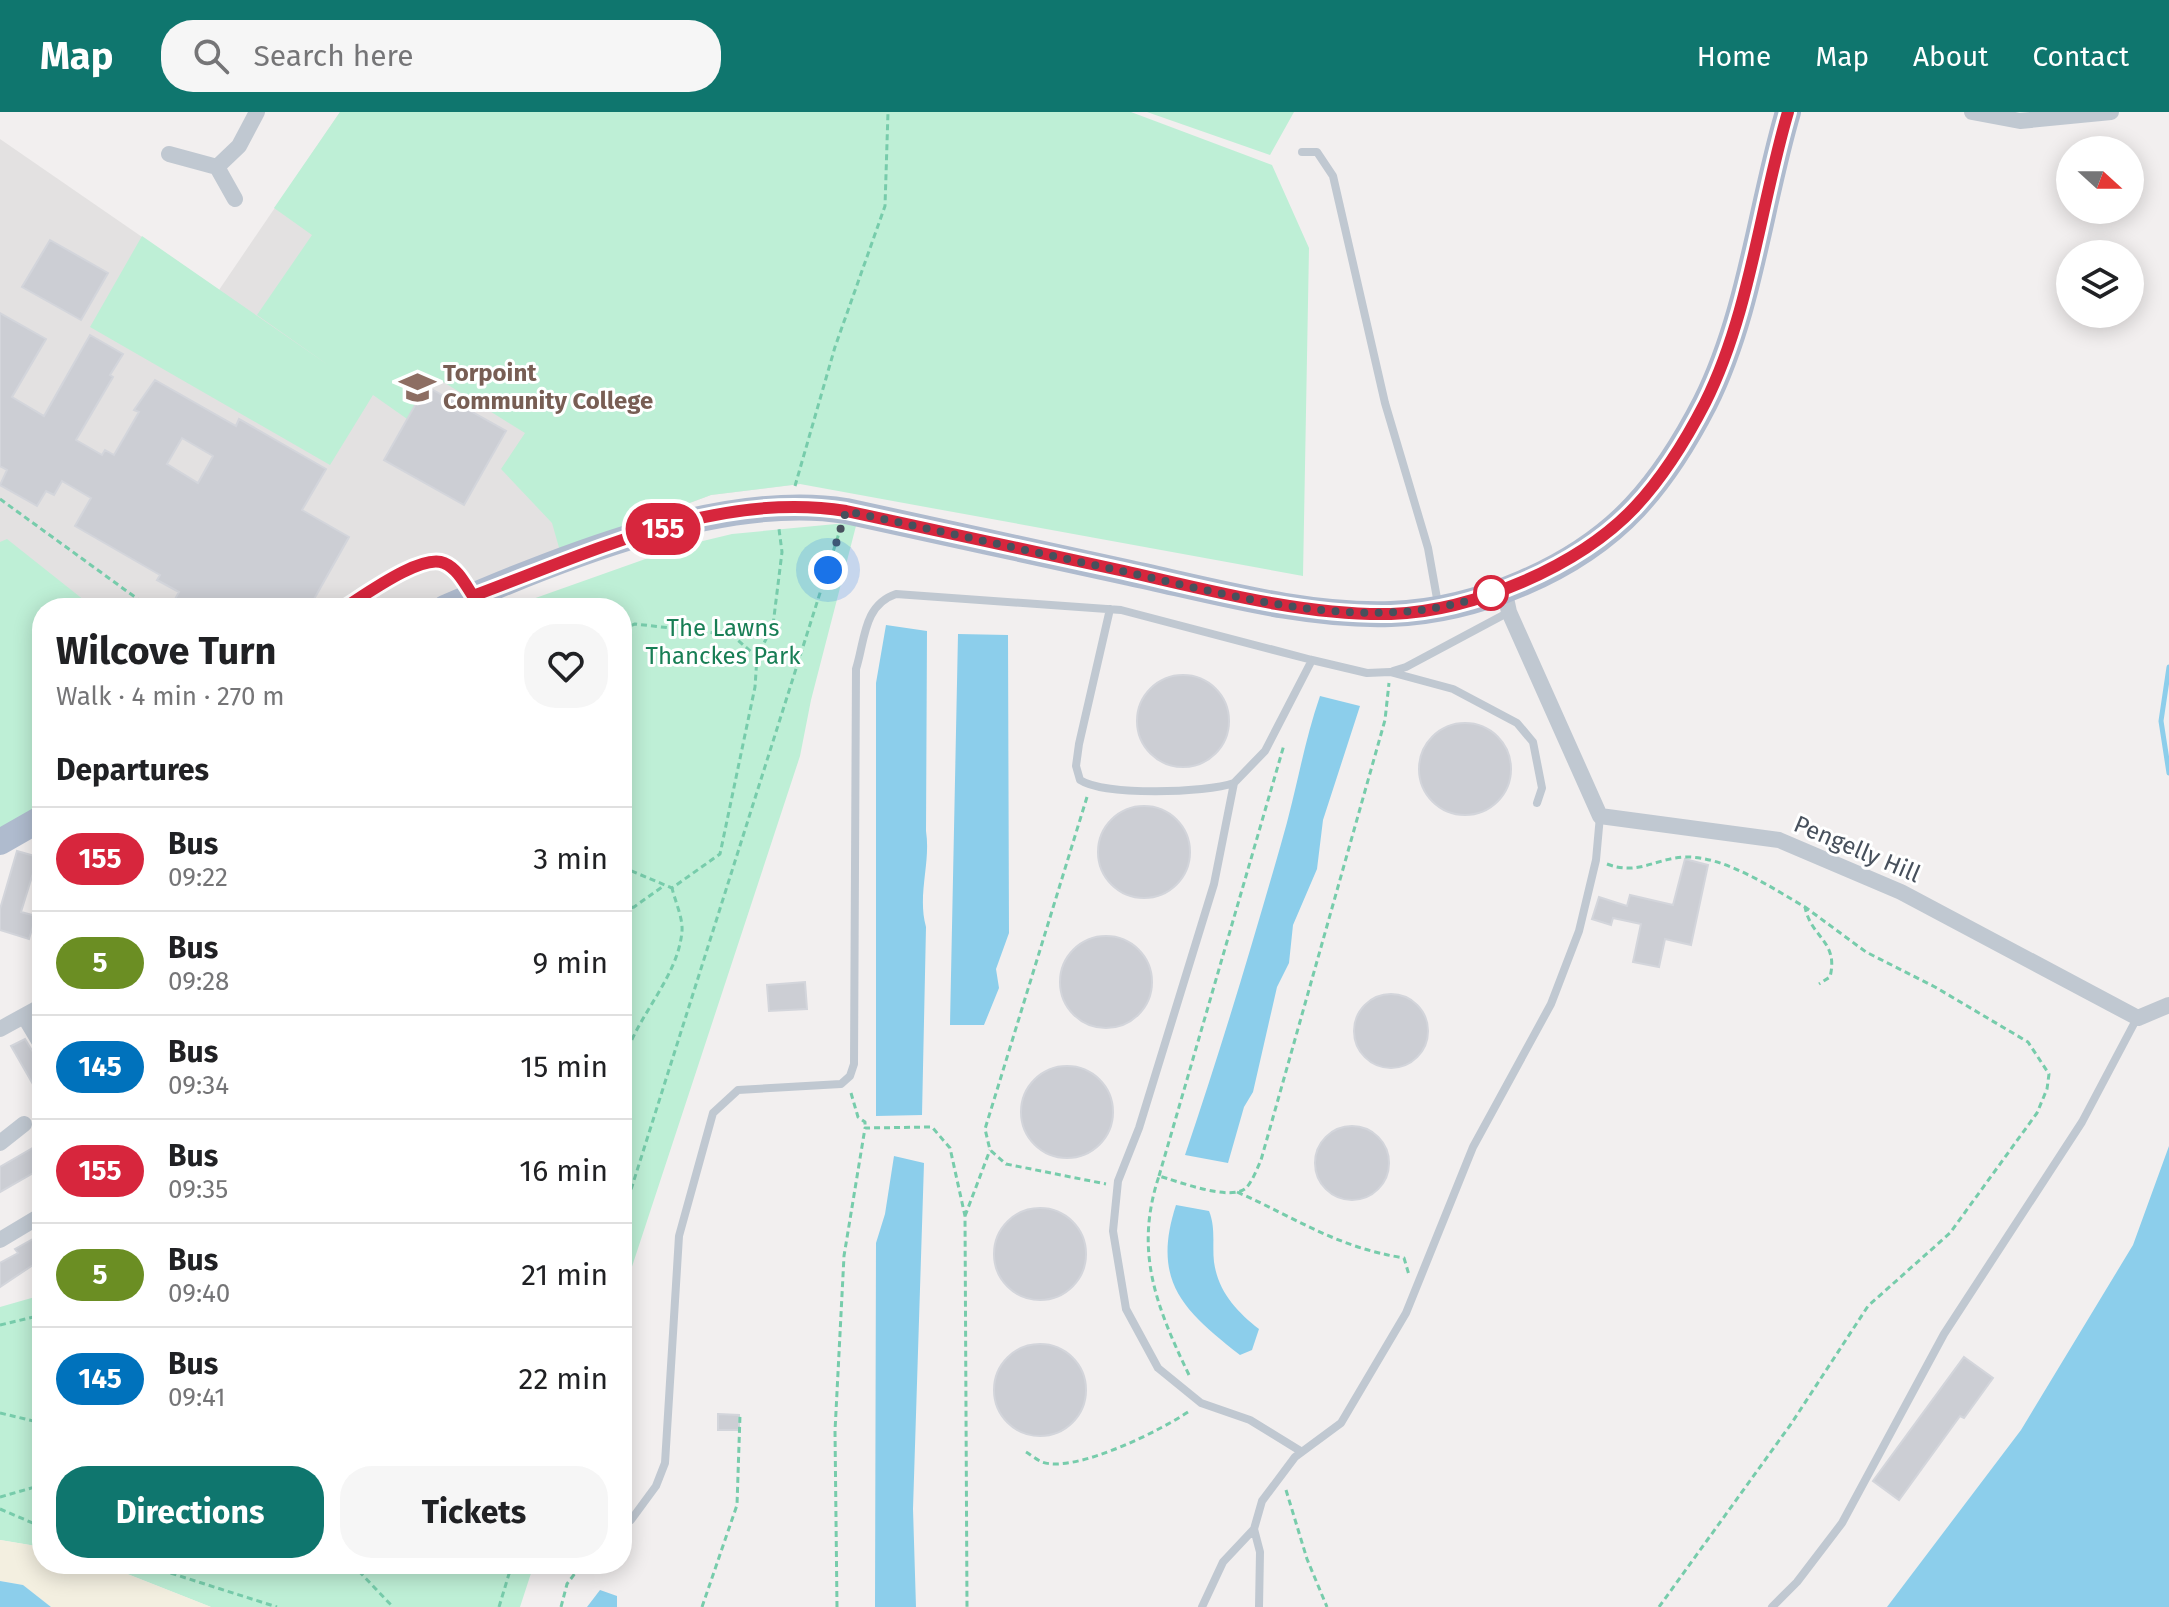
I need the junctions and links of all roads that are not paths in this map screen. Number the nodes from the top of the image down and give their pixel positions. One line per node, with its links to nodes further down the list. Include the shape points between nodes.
1 (257, 112): 7 (street, via 239,146)
2 (1788, 112): 12 (main road, via 1722,361 1686,439 1633,509)
3 (1972, 112): 4 (street, via 2020,121)
4 (2111, 112)
5 (1302, 152): 14 (lane, via 1317,152 1333,176)
6 (169, 154): 7 (street)
7 (217, 167): 8 (street)
8 (235, 199)
9 (473, 596): 10 (lane, via 456,570 426,560); 11 (main road); 14 (main road, via 674,526 783,507 846,511 1230,595 1389,614)
10 (361, 598)
11 (468, 598)
12 (1507, 600): 14 (main road); 16 (lane, via 1406,667); 19 (street)
13 (1110, 609): 15 (lane); 17 (lane, via 1076,766 1080,780 1114,792); 33 (lane, via 896,594 874,609 865,626 856,669 854,1064 845,1080 829,1087 738,1090 713,1113 679,1236 665,1463)
14 (1439, 609)
15 (1312, 660): 16 (lane, via 1367,673); 17 (lane, via 1265,751)
16 (1390, 672): 18 (lane, via 1453,689 1517,723 1533,742 1542,788)
17 (1234, 783): 32 (lane, via 1214,884 1117,1186 1113,1231 1126,1309 1158,1368 1201,1403 1250,1420)
18 (1537, 803)
19 (1600, 816): 25 (street, Pengelly Hill, via 1779,840 1901,892); 32 (lane, via 1579,931 1551,1004 1473,1147 1406,1313 1341,1423)
20 (32, 824): 21 (main road)
21 (0, 842)
22 (2169, 1005): 25 (street)
23 (32, 1012): 24 (street)
24 (24, 1016): 26 (street); 27 (street)
25 (2138, 1018): 37 (lane, via 2082,1122 1944,1334 1842,1523)
26 (0, 1029)
27 (32, 1029)
28 (24, 1124): 29 (street)
29 (0, 1143)
30 (32, 1221): 31 (street)
31 (0, 1240)
32 (1302, 1452): 34 (lane, via 1262,1501)
33 (632, 1519)
34 (1254, 1529): 35 (lane, via 1223,1562); 36 (lane, via 1260,1552)
35 (1202, 1607)
36 (1259, 1607)
37 (1772, 1607)

